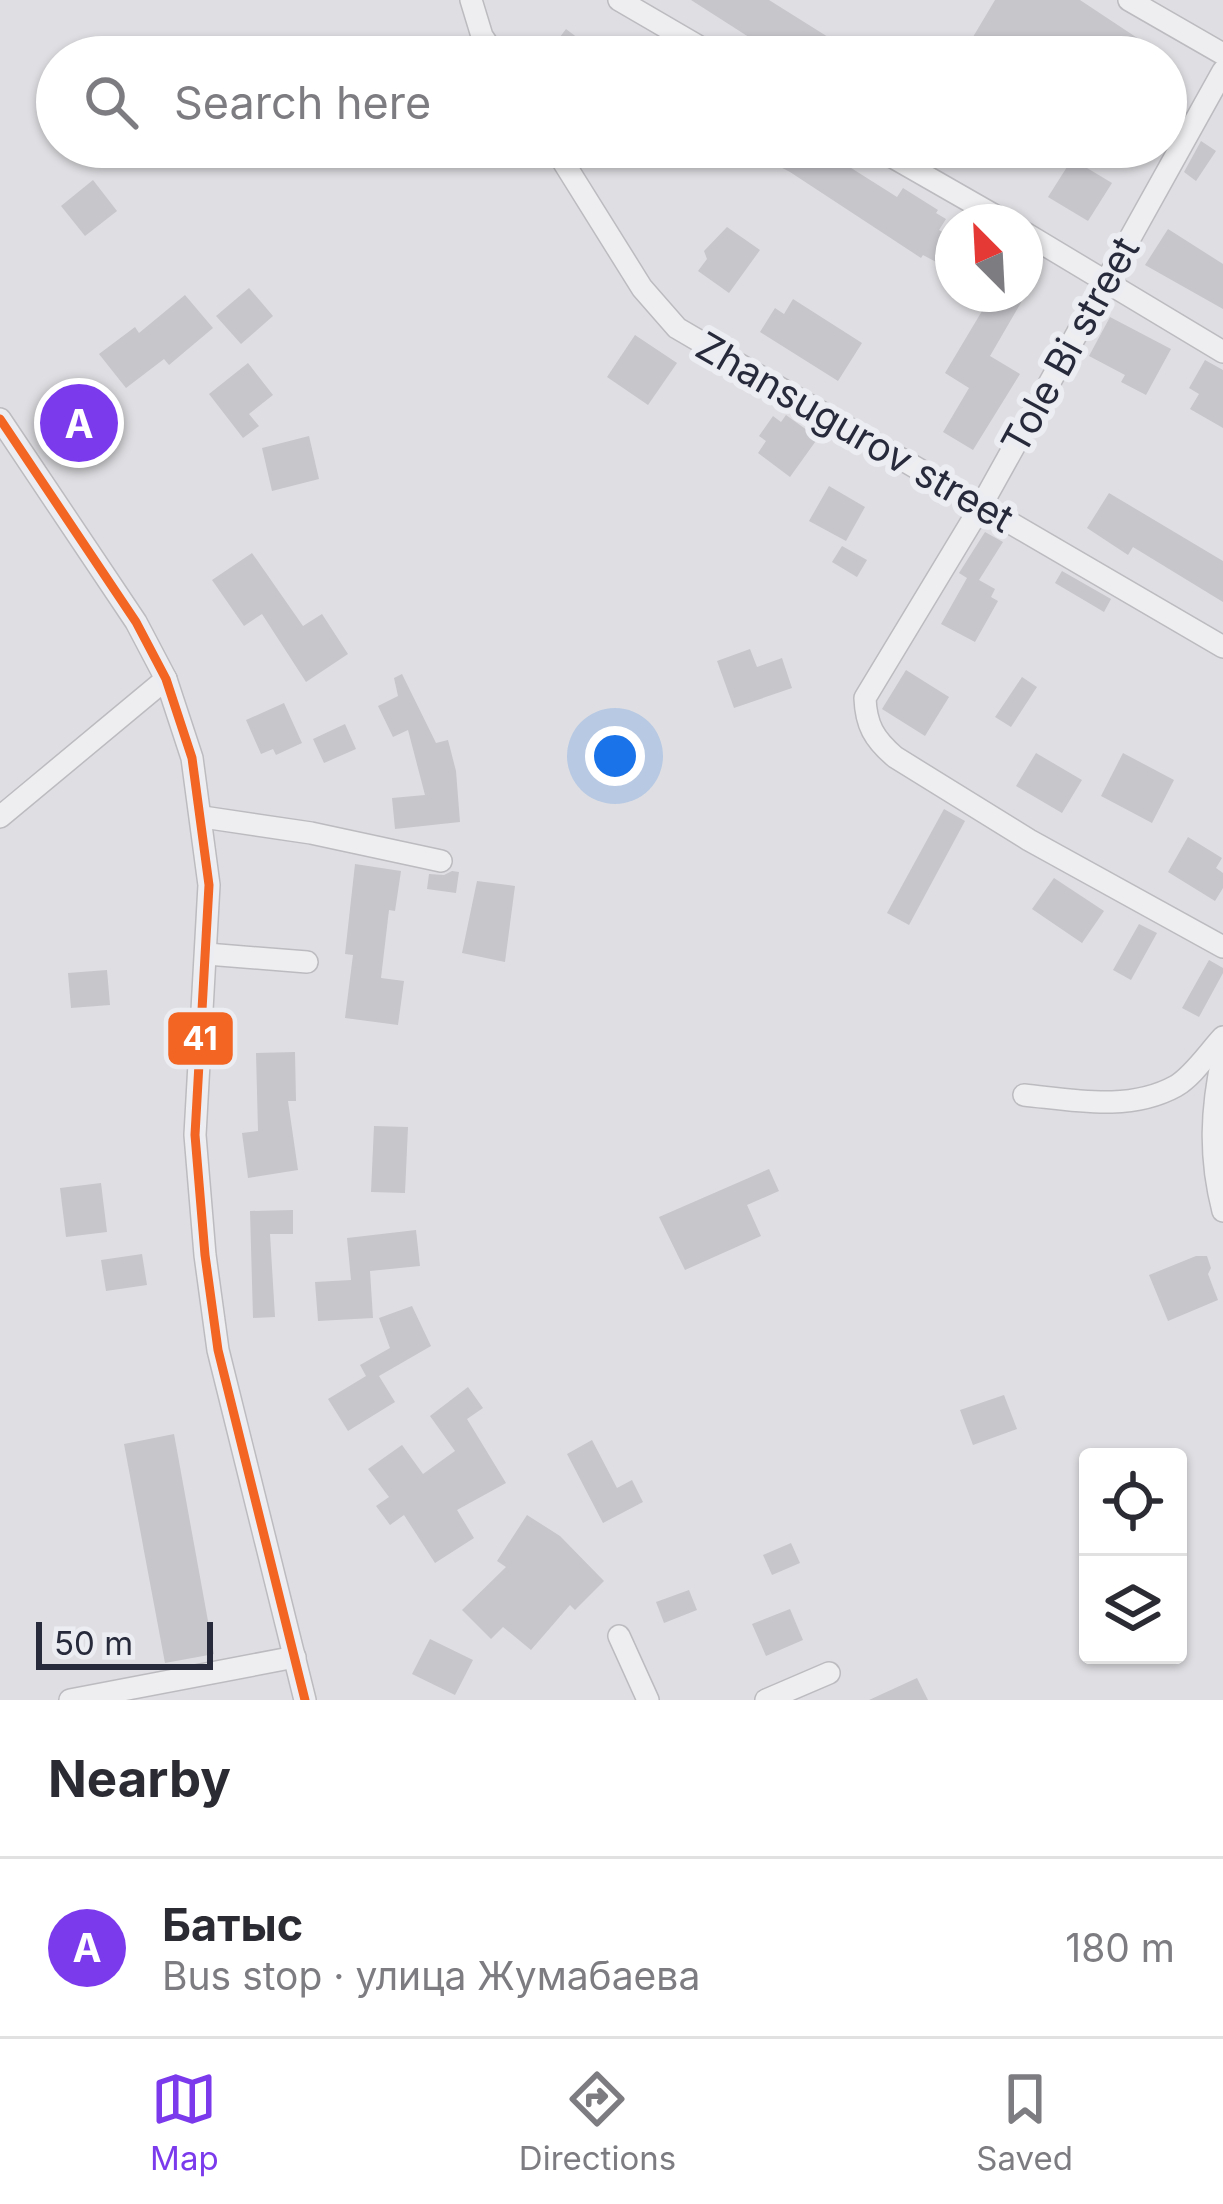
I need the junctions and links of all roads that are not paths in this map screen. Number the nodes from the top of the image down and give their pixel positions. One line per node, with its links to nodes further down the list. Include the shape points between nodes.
1 (471, 0): 4 (street)
2 (619, 0): 5 (street)
3 (1130, 0): 6 (street)
4 (482, 36)
5 (681, 36)
6 (1223, 55)
7 (1223, 71): 8 (street, Tole Bi street)
8 (1187, 136)
9 (567, 168): 17 (street, Zhansugurov street, via 642,288 677,328)
10 (912, 168): 12 (street)
11 (1169, 168): 14 (street, Tole Bi street)
12 (975, 204)
13 (1043, 243): 14 (street)
14 (1107, 280): 15 (street); 17 (street, Tole Bi street)
15 (1223, 352)
16 (5, 434): 19 (street, via 136,622)
17 (980, 506): 18 (street, Zhansugurov street); 23 (street, Tole Bi street, via 865,698 875,740 1029,840)
18 (1223, 647)
19 (166, 679): 20 (street); 21 (street)
20 (0, 817)
21 (203, 817): 22 (street); 24 (street)
22 (440, 862)
23 (1223, 947)
24 (207, 954): 25 (street); 31 (street, via 194,1135 205,1255 218,1350)
25 (307, 962)
26 (1223, 1037): 28 (street, via 1178,1085 1141,1098 1101,1104)
27 (1223, 1055): 29 (street, via 1210,1130)
28 (1024, 1095)
29 (1223, 1211)
30 (619, 1636): 35 (street)
31 (295, 1657): 33 (street); 34 (street)
32 (829, 1673): 36 (street)
33 (70, 1700)
34 (305, 1700)
35 (647, 1700)
36 (766, 1700)

